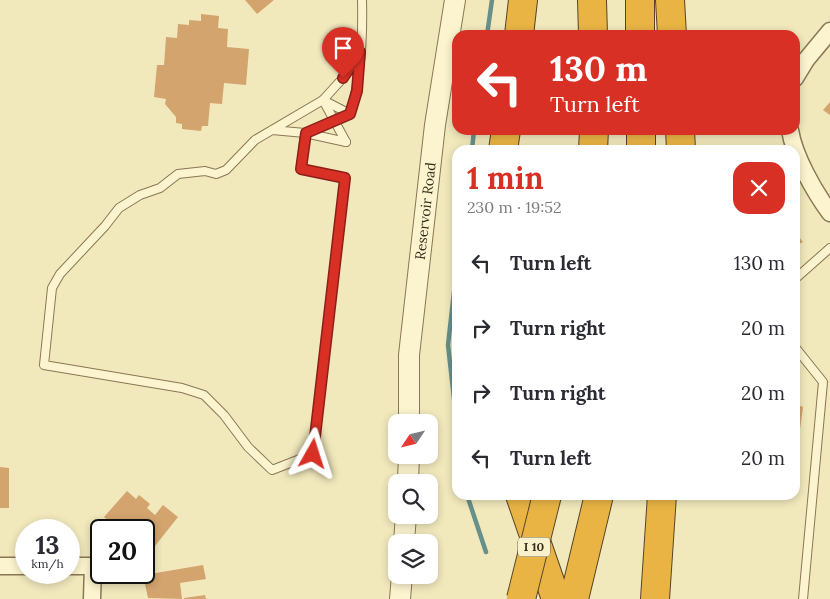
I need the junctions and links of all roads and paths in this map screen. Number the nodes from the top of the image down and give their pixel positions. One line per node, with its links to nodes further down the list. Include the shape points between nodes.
1 (362, 0): 12 (lane)
2 (455, 0): 24 (street, Reservoir Road, via 436,125 409,355)
3 (523, 0): 7 (highway)
4 (592, 0): 8 (highway)
5 (640, 0): 9 (highway)
6 (670, 0): 10 (highway)
7 (520, 30)
8 (593, 30)
9 (640, 30)
10 (672, 30)
11 (830, 30): 13 (street)
12 (360, 52): 14 (lane); 15 (lane, via 357,91)
13 (800, 70)
14 (323, 100): 15 (lane); 16 (lane); 17 (lane)
15 (350, 114): 16 (lane)
16 (334, 121): 18 (lane); 18 (lane, via 346,142)
17 (272, 130): 18 (lane); 18 (lane, via 255,140 226,170 216,174 205,171 178,174 160,188 119,208 60,274 52,288 44,365 182,388 204,395 272,470 313,454 345,178 301,169)
18 (306, 133)
19 (800, 160): 20 (street)
20 (830, 213)
21 (830, 248): 22 (lane)
22 (800, 275)
23 (800, 353): 39 (lane, via 823,382)
24 (409, 414)
25 (522, 500): 36 (highway)
26 (546, 500): 35 (highway, I 10, bridge)
27 (598, 500): 37 (highway)
28 (662, 500): 38 (highway)
29 (0, 566): 30 (street)
30 (15, 566)
31 (80, 566): 33 (street, via 93,566)
32 (401, 584): 34 (street)
33 (92, 599)
34 (400, 599)
35 (521, 599)
36 (556, 599)
37 (574, 599)
38 (655, 599)
39 (803, 599)

